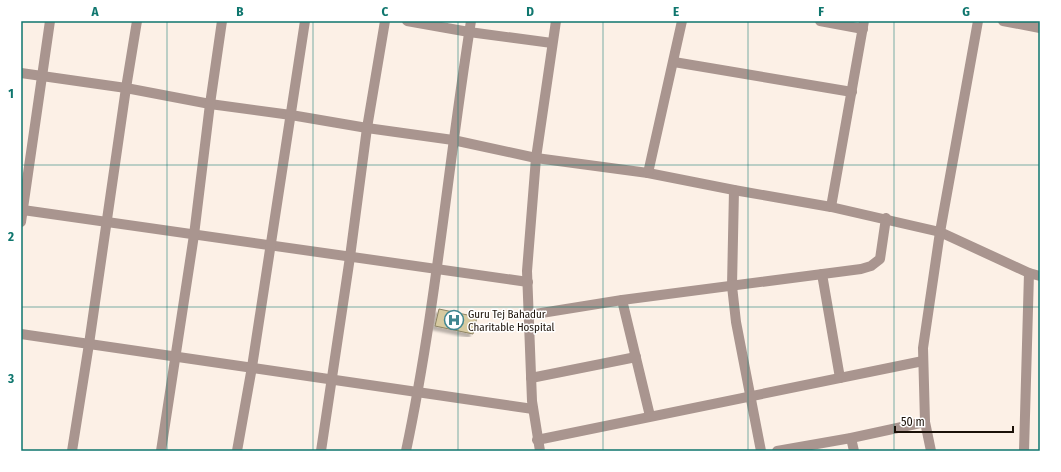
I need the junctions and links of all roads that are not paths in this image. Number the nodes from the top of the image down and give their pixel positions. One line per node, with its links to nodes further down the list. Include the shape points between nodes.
1 (50, 21): 19 (street)
2 (137, 21): 20 (street)
3 (222, 21): 22 (street)
4 (305, 21): 23 (street)
5 (385, 21): 24 (street)
6 (407, 21): 15 (street)
7 (471, 21): 15 (street)
8 (556, 21): 16 (street)
9 (682, 21): 17 (street)
10 (820, 21): 13 (street)
11 (978, 21): 35 (street)
12 (1002, 21): 14 (street)
13 (864, 25): 21 (street)
14 (1040, 28)
15 (469, 32): 16 (street); 25 (street)
16 (552, 42): 26 (street)
17 (674, 62): 21 (street); 28 (street)
18 (21, 72): 19 (street)
19 (42, 76): 20 (street); 27 (street)
20 (126, 88): 22 (street); 34 (street)
21 (852, 92): 30 (street)
22 (210, 104): 23 (street); 36 (street)
23 (291, 115): 24 (street); 37 (street)
24 (367, 128): 25 (street); 38 (street)
25 (453, 140): 26 (street); 39 (street)
26 (536, 158): 28 (street); 43 (street)
27 (25, 172): 31 (street)
28 (648, 173): 29 (street)
29 (734, 190): 30 (street); 44 (street)
30 (832, 207): 32 (street)
31 (23, 210): 33 (street); 34 (street)
32 (886, 218): 35 (street); 41 (street, via 880,259 876,263 861,269)
33 (21, 222)
34 (108, 222): 36 (street); 48 (street)
35 (940, 232): 40 (street); 51 (street)
36 (194, 234): 37 (street); 49 (street)
37 (270, 246): 38 (street); 52 (street)
38 (350, 257): 39 (street); 55 (street)
39 (437, 269): 43 (street); 56 (street)
40 (1029, 273): 42 (street); 73 (street)
41 (822, 274): 44 (street); 54 (street)
42 (1040, 276)
43 (528, 282): 46 (street)
44 (732, 286): 45 (street); 57 (street)
45 (622, 300): 46 (street); 50 (street)
46 (529, 315): 53 (street)
47 (21, 334): 48 (street)
48 (90, 344): 49 (street); 63 (street)
49 (176, 356): 52 (street); 64 (street)
50 (636, 357): 53 (street); 59 (street)
51 (923, 361): 54 (street); 60 (street)
52 (252, 367): 55 (street); 65 (street)
53 (531, 378): 58 (street)
54 (840, 378): 57 (street)
55 (331, 379): 56 (street); 66 (street)
56 (418, 392): 58 (street); 67 (street)
57 (749, 396): 59 (street); 69 (street)
58 (533, 409): 62 (street)
59 (650, 416): 62 (street)
60 (925, 422): 61 (street); 72 (street)
61 (851, 438): 70 (street); 71 (street)
62 (537, 440): 68 (street)
63 (72, 451)
64 (161, 451)
65 (237, 451)
66 (321, 451)
67 (406, 451)
68 (540, 451)
69 (761, 451)
70 (777, 451)
71 (854, 451)
72 (932, 451)
73 (1024, 451)

